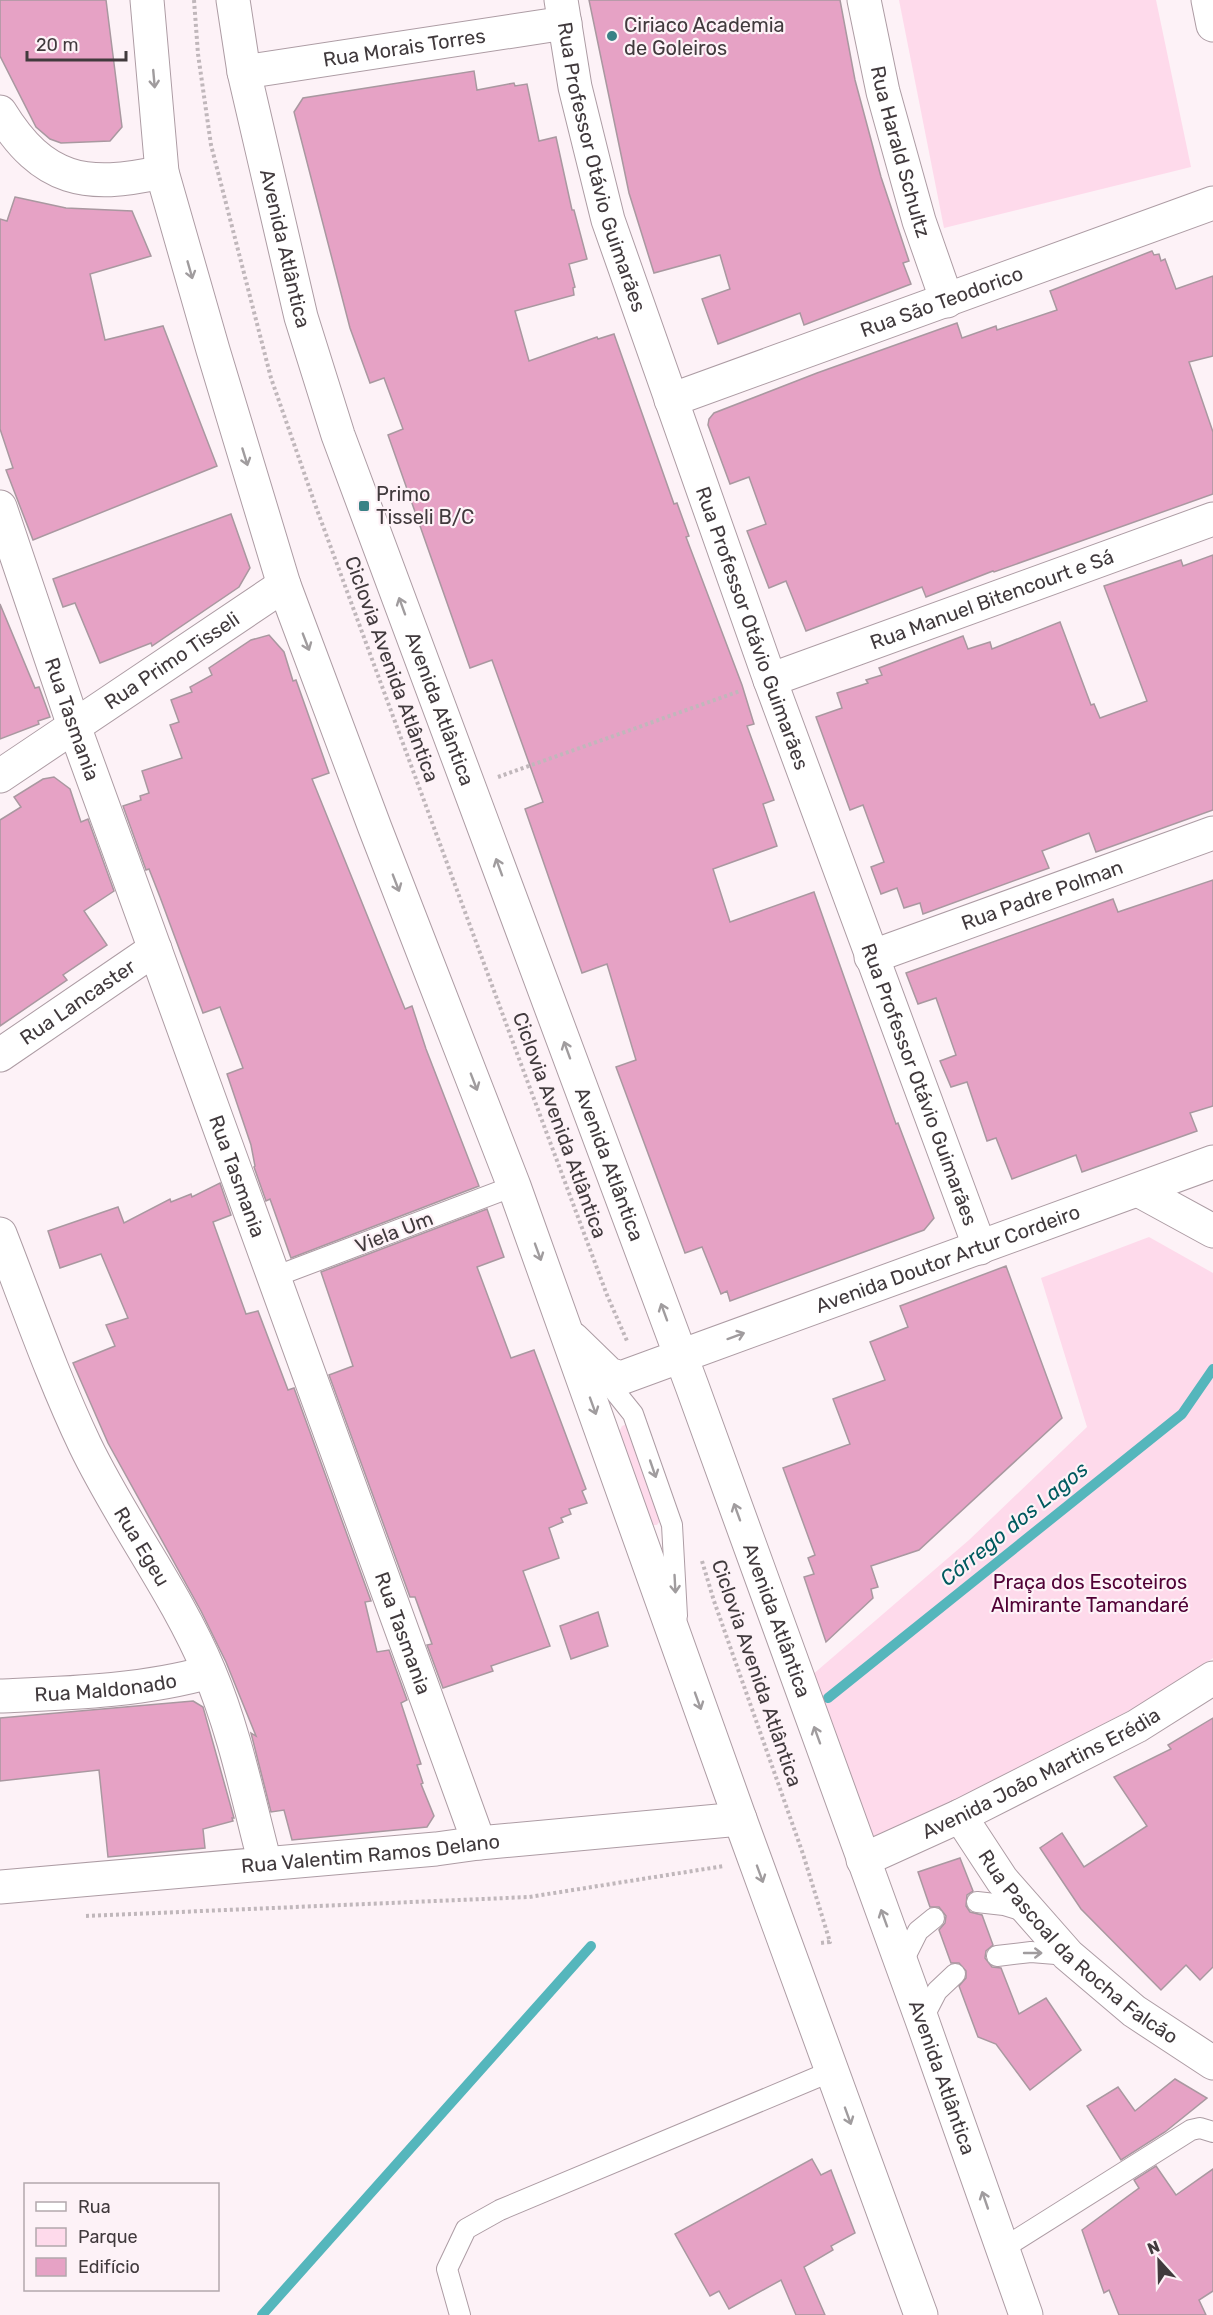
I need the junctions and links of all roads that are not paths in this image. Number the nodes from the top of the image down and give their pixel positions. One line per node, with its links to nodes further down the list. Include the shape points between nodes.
1 (147, 0): 9 (street, one-way to 9)
2 (234, 0): 7 (street, Avenida Atlântica)
3 (864, 0): 11 (street, Rua Harald Schultz, via 883,92)
4 (1208, 0): 6 (street)
5 (563, 12): 7 (street, Rua Morais Torres); 12 (street, Rua Professor Otávio Guimarães, via 575,87 608,220)
6 (1213, 26)
7 (244, 72): 31 (street, Avenida Atlântica, one-way to 7, via 338,435 301,317)
8 (0, 112): 9 (street, via 34,155 60,173 92,180 129,180)
9 (162, 172): 15 (street, one-way to 15)
10 (1213, 203): 11 (street, Rua São Teodorico)
11 (947, 301): 12 (street, Rua São Teodorico)
12 (671, 400): 16 (street, Rua Professor Otávio Guimarães)
13 (0, 507): 17 (street, Rua Tasmania)
14 (1213, 519): 16 (street, Rua Manuel Bitencourt e Sá)
15 (284, 585): 17 (street, Rua Primo Tisseli); 24 (street, one-way to 24)
16 (770, 680): 21 (street, Rua Professor Otávio Guimarães)
17 (75, 726): 18 (street, Rua Primo Tisseli); 20 (street, Rua Tasmania)
18 (0, 776)
19 (1213, 834): 21 (street, Rua Padre Polman)
20 (155, 949): 22 (street, Rua Lancaster); 29 (street, Rua Tasmania)
21 (871, 957): 28 (street, Rua Professor Otávio Guimarães)
22 (0, 1055)
23 (1213, 1162): 25 (street, Avenida Doutor Artur Cordeiro)
24 (514, 1186): 29 (lane, Viela Um); 30 (street, one-way to 30)
25 (1138, 1190): 26 (street); 28 (street, Avenida Doutor Artur Cordeiro)
26 (1213, 1231)
27 (0, 1234): 32 (street, Rua Egeu, via 85,1444 185,1621)
28 (980, 1248): 31 (street, Avenida Doutor Artur Cordeiro, one-way to 28)
29 (274, 1277): 37 (street, Rua Tasmania)
30 (566, 1331): 31 (street, Avenida Doutor Artur Cordeiro, via 609,1374 621,1378); 36 (street, one-way to 36)
31 (681, 1356): 38 (street, Avenida Atlântica, one-way to 31)
32 (209, 1672): 34 (street, Rua Maldonado, via 128,1687); 39 (street, Rua Egeu, via 240,1766)
33 (1213, 1678): 35 (street, Avenida João Martins Erédia, via 1137,1726)
34 (0, 1696)
35 (960, 1816): 38 (street, Avenida João Martins Erédia); 42 (street, Rua Pascoal da Rocha Falcão, via 1002,1880)
36 (740, 1819): 37 (street, Rua Valentim Ramos Delano); 50 (street, one-way to 50)
37 (479, 1843): 39 (street, Rua Valentim Ramos Delano)
38 (863, 1860): 46 (street, Avenida Atlântica, one-way to 38)
39 (265, 1863): 40 (street, Rua Valentim Ramos Delano)
40 (0, 1887)
41 (977, 1902): 42 (lane)
42 (1031, 1913): 44 (street, Rua Pascoal da Rocha Falcão)
43 (934, 1918): 46 (lane, via 918,1931)
44 (1068, 1955): 45 (lane, one-way to 44, via 1031,1952); 49 (street, Rua Pascoal da Rocha Falcão, via 1134,2012)
45 (997, 1956)
46 (901, 1965): 48 (street, Avenida Atlântica)
47 (955, 1974): 48 (lane, via 937,1990)
48 (922, 2020): 52 (street, Avenida Atlântica, one-way to 48)
49 (1213, 2062)
50 (832, 2071): 53 (lane, via 500,2210 466,2229 447,2269); 54 (street, one-way to 54)
51 (1213, 2132): 52 (lane, via 1191,2130)
52 (1002, 2250): 55 (street, Avenida Atlântica)
53 (460, 2315)
54 (921, 2315)
55 (1026, 2315)

